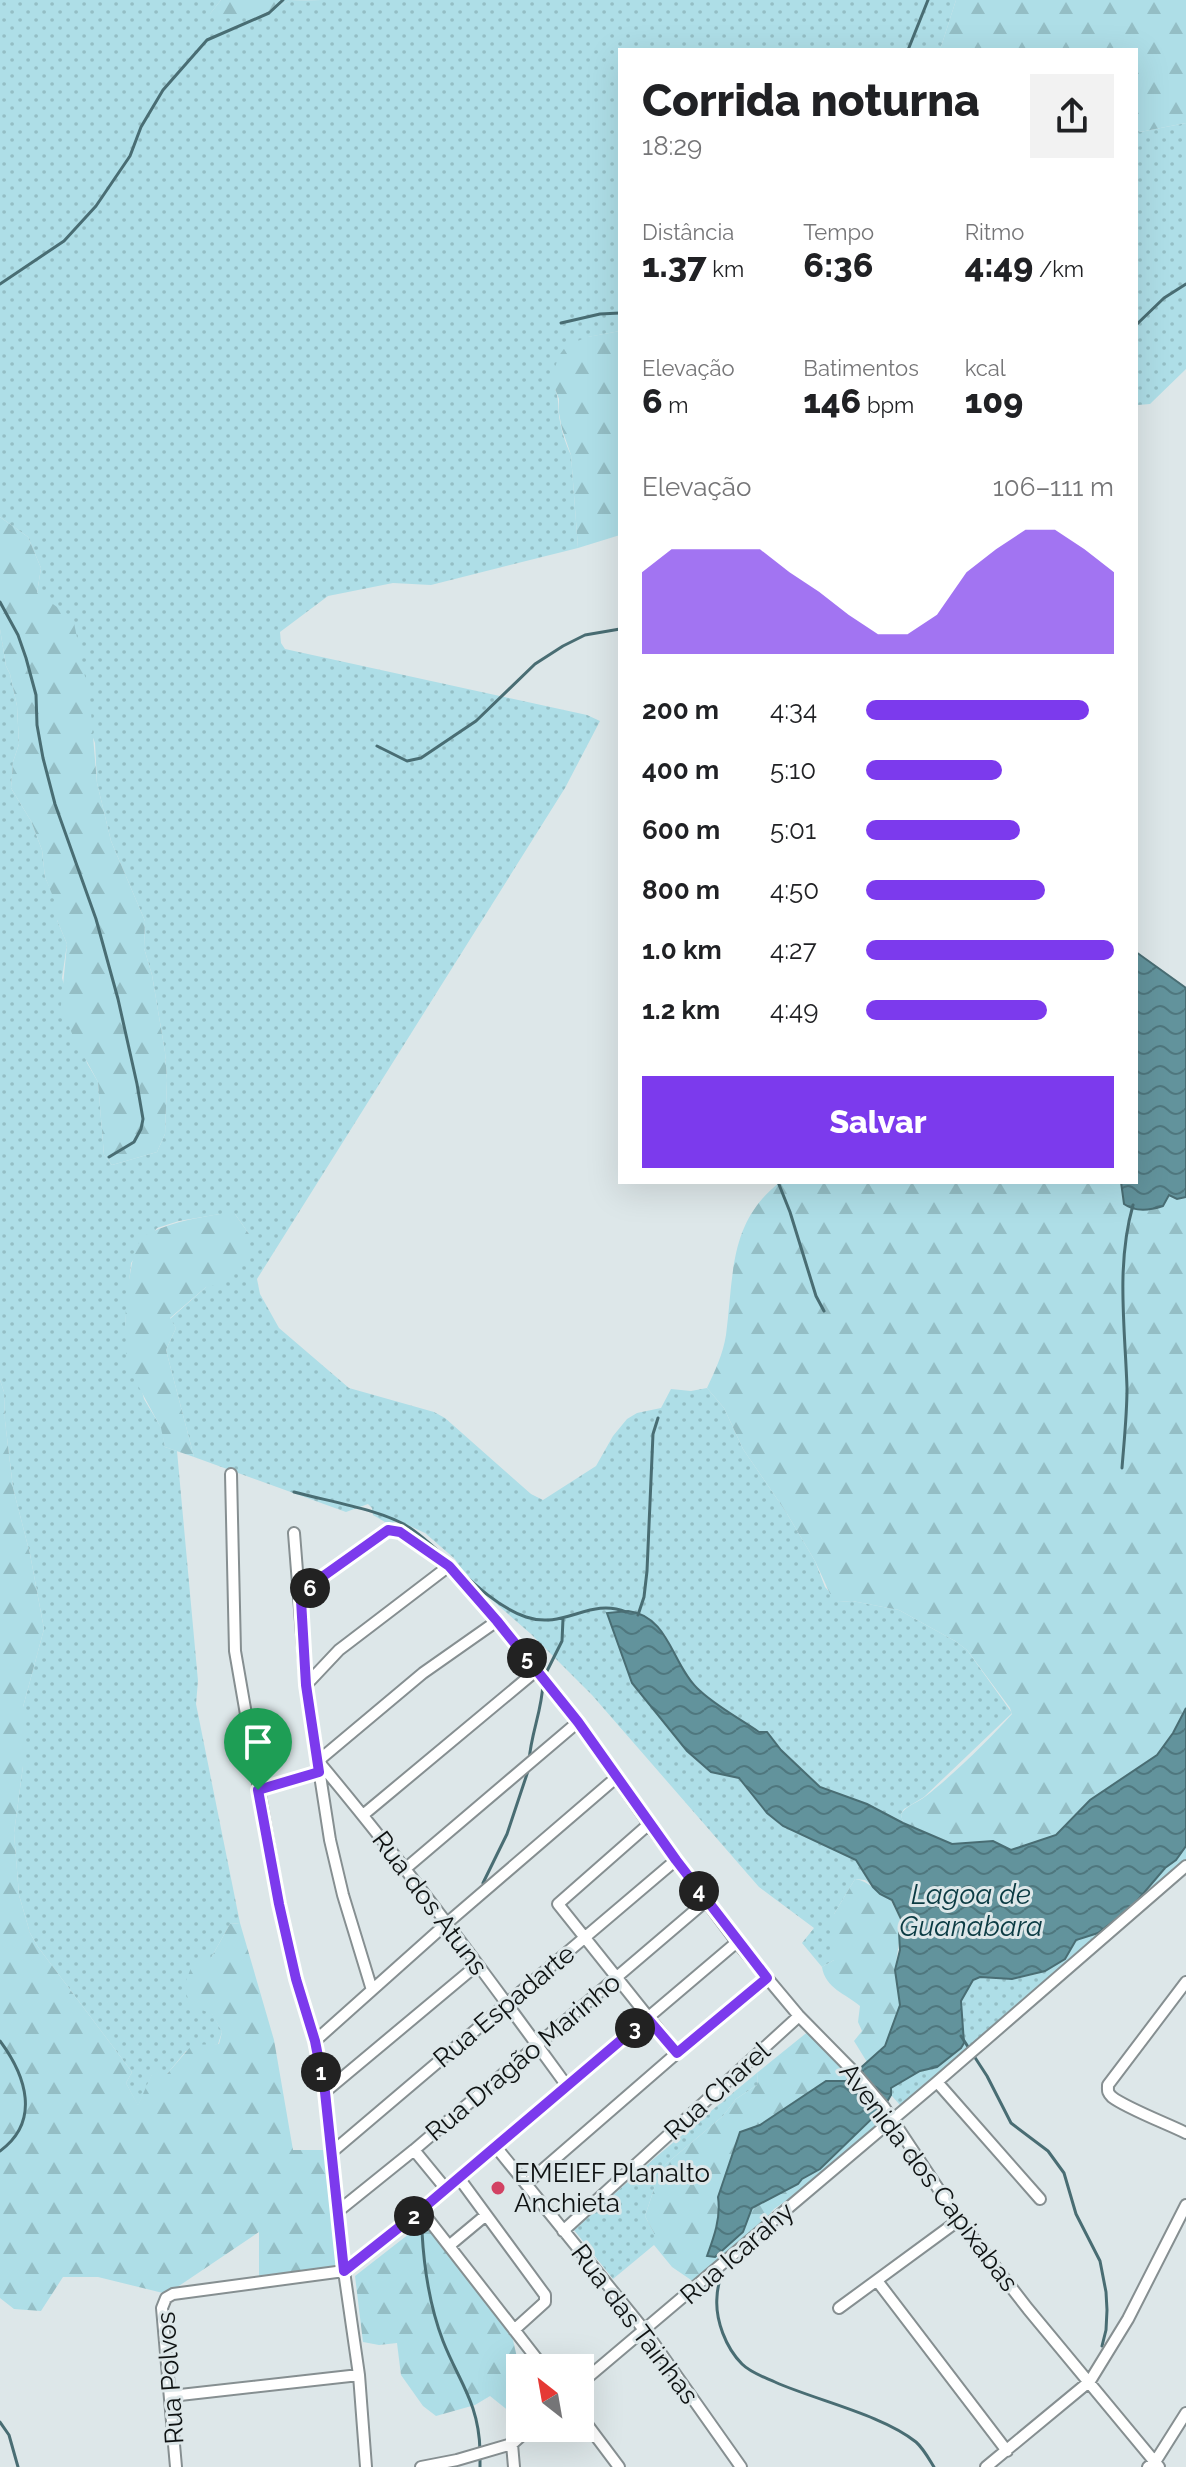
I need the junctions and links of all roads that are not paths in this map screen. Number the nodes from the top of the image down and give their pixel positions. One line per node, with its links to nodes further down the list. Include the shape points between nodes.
1 (231, 1474): 11 (street, via 235,1651)
2 (294, 1533): 4 (street)
3 (449, 1566): 4 (street, Avenida dos Capixabas, via 400,1532 388,1530 315,1582); 5 (street, Avenida dos Capixabas); 7 (street, via 339,1650)
4 (301, 1600): 7 (street)
5 (497, 1621): 6 (street, Avenida dos Capixabas); 9 (street, via 423,1673)
6 (537, 1670): 8 (street, Avenida dos Capixabas); 12 (street)
7 (306, 1685): 9 (street)
8 (578, 1722): 10 (street, Avenida dos Capixabas); 16 (street)
9 (319, 1766): 11 (street); 12 (street, Rua dos Atuns); 25 (street, via 343,1895)
10 (617, 1777): 13 (street, Avenida dos Capixabas); 18 (street)
11 (258, 1790): 29 (street, via 282,1919)
12 (363, 1815): 16 (street, Rua dos Atuns)
13 (649, 1824): 14 (street, Avenida dos Capixabas); 19 (street, via 559,1901 558,1908)
14 (676, 1860): 17 (street, Avenida dos Capixabas); 19 (street, Rua Espadarte)
15 (1186, 1866): 32 (street, Rua Icarahy)
16 (405, 1869): 18 (street, Rua dos Atuns)
17 (706, 1901): 20 (street, Avenida dos Capixabas); 22 (street, Rua Dragão Marinho)
18 (446, 1924): 21 (street, Rua dos Atuns); 25 (street)
19 (583, 1939): 22 (street); 26 (street, Rua Espadarte)
20 (737, 1942): 23 (street, Avenida dos Capixabas); 28 (street)
21 (477, 1965): 26 (street, Rua dos Atuns); 34 (street)
22 (616, 1978): 28 (street); 30 (street, Rua Dragão Marinho)
23 (767, 1978): 27 (street, Avenida dos Capixabas); 31 (street, Rua Charel)
24 (1186, 1982): 36 (street, via 1108,2085 1111,2096)
25 (372, 1990): 29 (street)
26 (507, 2003): 30 (street, Rua dos Atuns); 39 (street, Rua Espadarte)
27 (799, 2016): 35 (street, Avenida dos Capixabas); 49 (street, Rua Charel)
28 (647, 2018): 31 (street); 33 (street)
29 (315, 2041): 34 (street)
30 (537, 2045): 33 (street, Rua dos Atuns); 38 (street, Rua Dragão Marinho)
31 (677, 2053): 41 (street, Rua Charel)
32 (937, 2082): 35 (street, Rua Icarahy); 43 (street)
33 (567, 2086): 37 (street)
34 (325, 2092): 39 (street)
35 (893, 2119): 48 (street, Avenida dos Capixabas); 55 (street, Rua Icarahy)
36 (1186, 2133)
37 (496, 2147): 40 (street); 41 (street, Rua das Tainhas)
38 (414, 2150): 42 (street); 46 (street, Rua Dragão Marinho)
39 (332, 2152): 46 (street)
40 (459, 2178): 42 (street); 47 (street)
41 (526, 2184): 49 (street, Rua das Tainhas)
42 (446, 2189): 45 (street)
43 (1040, 2199)
44 (1186, 2205): 59 (street)
45 (421, 2210): 50 (street); 51 (street)
46 (337, 2212): 51 (street)
47 (486, 2215): 50 (street); 54 (street, via 545,2295 545,2302)
48 (959, 2220): 52 (street); 59 (street, Avenida dos Capixabas)
49 (563, 2231): 55 (street, Rua das Tainhas)
50 (450, 2245): 54 (street)
51 (344, 2271): 58 (street); 60 (street, Rua Polvos, via 166,2298 162,2308)
52 (878, 2282): 53 (street); 65 (street)
53 (839, 2308)
54 (514, 2330): 56 (street)
55 (645, 2331): 57 (street, Rua Icarahy); 72 (street, Rua das Tainhas)
56 (533, 2354)
57 (594, 2373)
58 (359, 2375): 60 (street); 68 (street)
59 (1090, 2381): 65 (street); 66 (street, Avenida dos Capixabas)
60 (171, 2396): 67 (street, Rua Polvos)
61 (1186, 2413): 66 (street)
62 (594, 2434): 71 (street)
63 (514, 2442): 64 (street)
64 (512, 2444): 69 (street); 70 (street)
65 (1007, 2451): 73 (street)
66 (1154, 2465)
67 (176, 2467)
68 (366, 2467)
69 (421, 2467)
70 (514, 2467)
71 (619, 2467)
72 (741, 2467)
73 (986, 2467)

